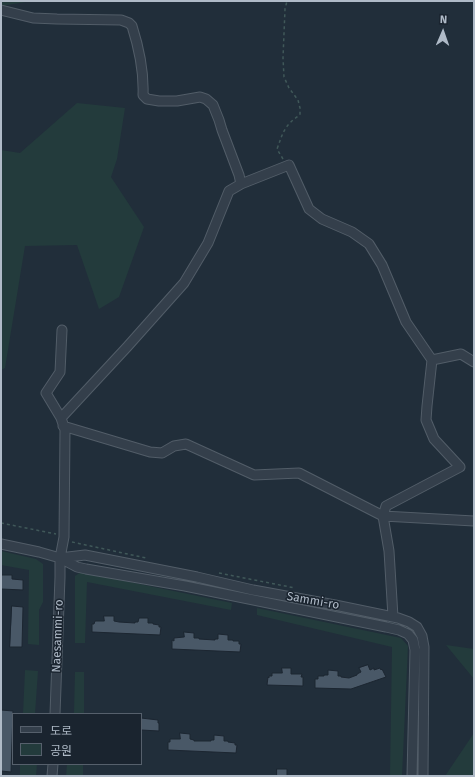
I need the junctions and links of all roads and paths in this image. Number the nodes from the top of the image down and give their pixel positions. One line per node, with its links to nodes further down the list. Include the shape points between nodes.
1 (287, 1): 3 (path, via 284,77 298,100 300,115 284,129 277,150)
2 (1, 10): 4 (street, via 32,18 111,19 129,22 141,59 142,95 147,99 159,101 200,98 213,105)
3 (289, 165): 4 (street); 6 (street, via 309,209 322,219 352,232 369,244 382,265 406,322)
4 (241, 184): 8 (street, via 229,191 208,243 184,283)
5 (62, 330): 8 (street, via 60,372 46,393)
6 (432, 360): 7 (street, via 461,354); 9 (street, via 426,420 434,439 460,467 386,506)
7 (474, 362)
8 (62, 422): 9 (street, via 150,452 162,453 174,446 186,444 254,474 299,473); 12 (street, Naesammi-ro, via 65,430 64,537)
9 (383, 516): 10 (street); 13 (street, via 389,551)
10 (474, 521)
11 (1, 544): 12 (street, Sammi-ro)
12 (60, 558): 13 (street, Sammi-ro, via 85,555); 14 (street, Naesammi-ro); 17 (street, Sammi-ro, via 86,569 386,626 408,634 413,640 414,650)
13 (393, 616): 18 (street, Sammi-ro, via 417,627 424,646)
14 (55, 713)
15 (53, 765): 16 (street)
16 (52, 776)
17 (412, 776)
18 (423, 776)

